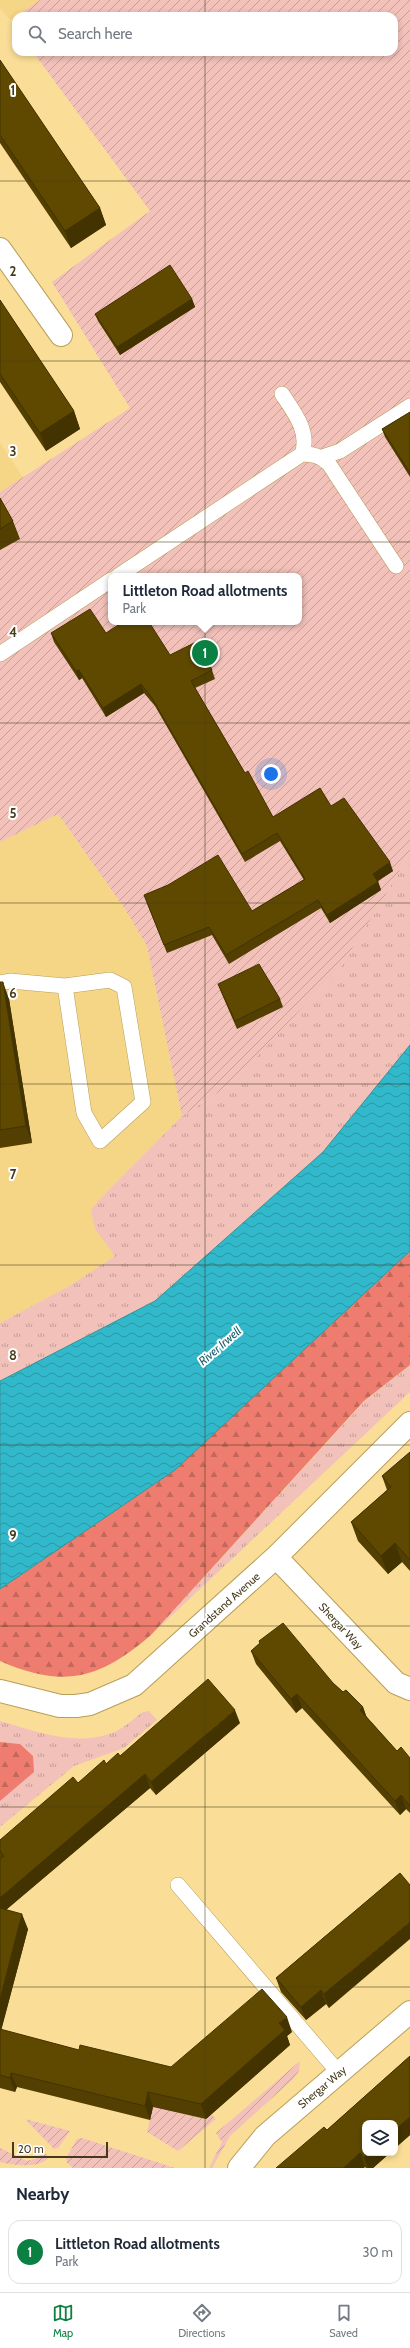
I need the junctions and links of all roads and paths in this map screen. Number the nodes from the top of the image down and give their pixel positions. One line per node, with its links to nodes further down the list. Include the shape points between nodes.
1 (0, 249): 2 (street)
2 (61, 335)
3 (282, 394): 5 (lane, via 304,432 305,446)
4 (410, 406): 6 (lane, via 340,450)
5 (302, 454): 6 (lane); 8 (lane)
6 (322, 457): 7 (lane)
7 (396, 566)
8 (123, 573)
9 (108, 582): 10 (lane)
10 (0, 654)
11 (0, 983): 12 (lane, via 10,981)
12 (65, 986): 12 (lane, via 110,980 124,987 143,1102 100,1141 84,1113)
13 (410, 1423): 14 (street, Grandstand Avenue)
14 (276, 1557): 15 (street, Shergar Way, via 396,1683); 16 (street, Grandstand Avenue, via 134,1685 121,1692 90,1704 60,1706)
15 (410, 1690)
16 (0, 1691)
17 (178, 1885): 19 (lane)
18 (410, 2012): 19 (street, Shergar Way)
19 (339, 2073): 20 (street, Shergar Way, via 265,2136)
20 (239, 2168)

